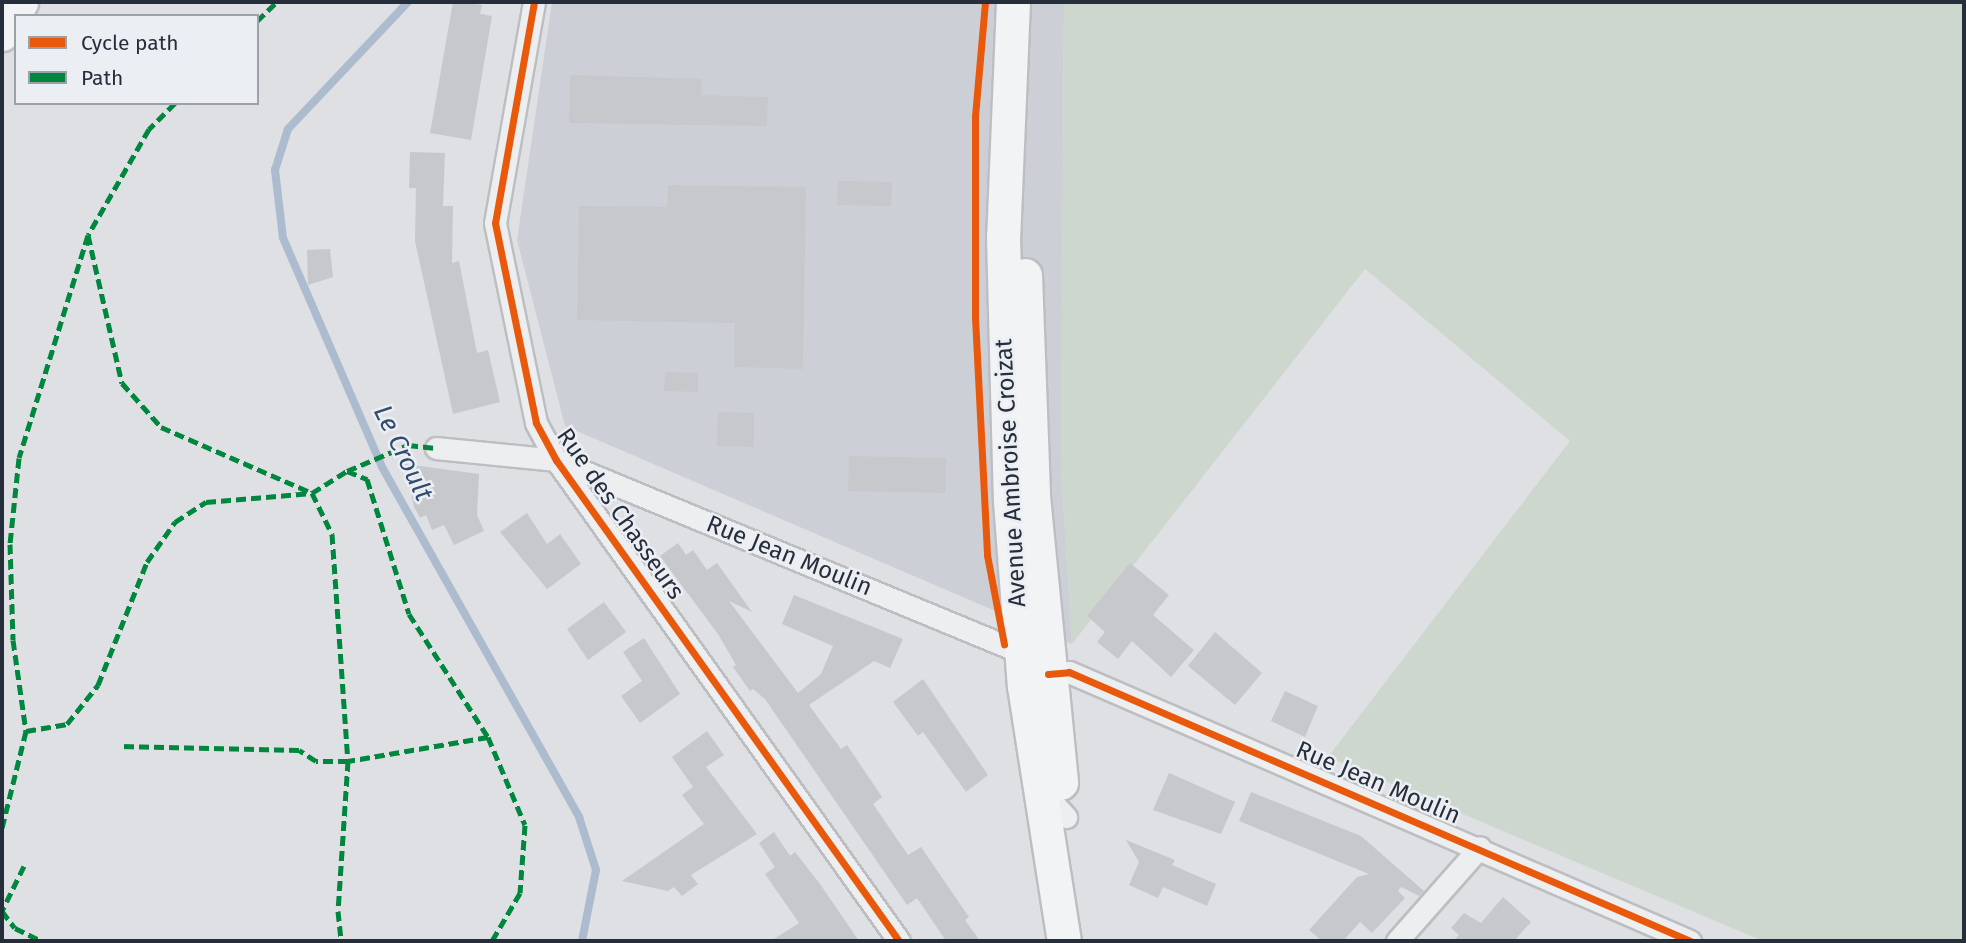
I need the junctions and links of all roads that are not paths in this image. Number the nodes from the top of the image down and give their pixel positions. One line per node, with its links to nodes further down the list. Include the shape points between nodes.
1 (21, 2): 5 (main road)
2 (534, 2): 9 (street, Rue des Chasseurs, via 495,223 536,423)
3 (1013, 2): 10 (main road, Avenue Ambroise Croizat, via 1003,328)
4 (1032, 2): 11 (main road, Avenue Ambroise Croizat, via 1026,111 1026,343)
5 (2, 34)
6 (14, 36): 7 (main road)
7 (2, 51)
8 (436, 448): 9 (street, Rue Jean Moulin)
9 (556, 460): 10 (street, Rue Jean Moulin); 14 (street, Rue des Chasseurs)
10 (1021, 651): 12 (street, via 1034,665 1051,796); 15 (main road, Avenue Ambroise Croizat)
11 (1048, 674): 12 (main road, Avenue Ambroise Croizat); 13 (street, Rue Jean Moulin, via 1069,673)
12 (1066, 817): 16 (main road, Avenue Ambroise Croizat)
13 (1480, 848): 17 (street); 18 (street, Rue Jean Moulin)
14 (899, 941)
15 (1064, 941)
16 (1084, 941)
17 (1397, 941)
18 (1690, 941)

